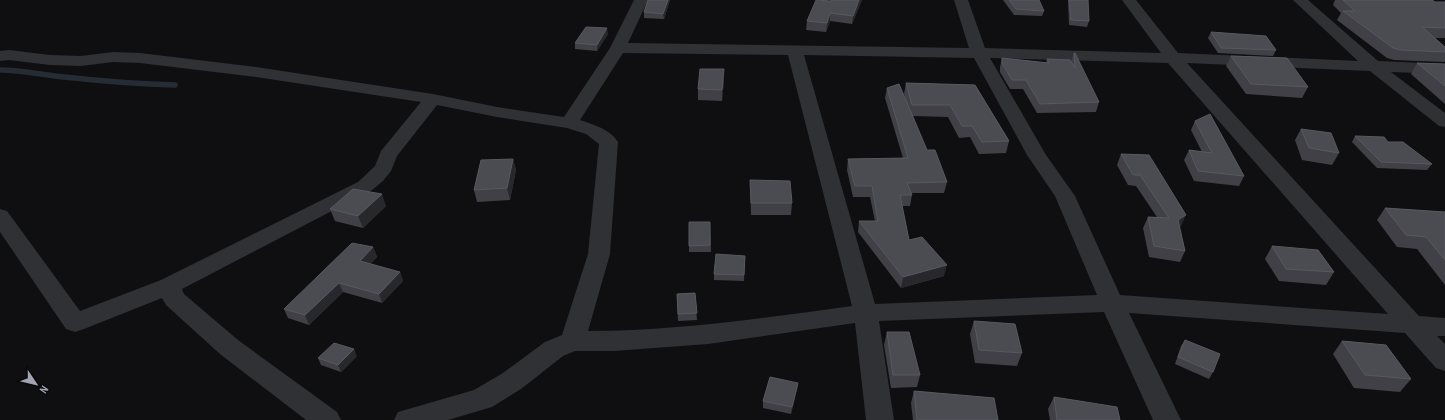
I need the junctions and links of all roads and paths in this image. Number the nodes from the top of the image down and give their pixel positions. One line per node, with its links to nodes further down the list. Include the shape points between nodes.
1 (641, 0): 5 (street)
2 (961, 0): 7 (street)
3 (1128, 0): 9 (street)
4 (1300, 0): 10 (street)
5 (618, 48): 6 (street); 14 (street)
6 (795, 50): 7 (street); 18 (street)
7 (979, 53): 9 (street); 17 (street, via 1037,155 1065,196)
8 (0, 56): 12 (street, via 50,60 140,58 256,72)
9 (1172, 58): 10 (street); 19 (street)
10 (1375, 67): 11 (street); 13 (street)
11 (1445, 69)
12 (433, 99): 14 (street); 16 (street, via 388,154 384,167 365,186)
13 (1445, 122)
14 (570, 123): 21 (street, via 592,130 608,142 599,254)
15 (0, 216): 16 (street, via 75,323)
16 (169, 286): 23 (street, via 174,299 229,347)
17 (1112, 303): 18 (street); 19 (street); 26 (street)
18 (866, 313): 21 (street, via 708,335); 25 (street)
19 (1414, 326): 20 (street); 22 (street)
20 (1445, 327)
21 (572, 341): 24 (street, via 554,349 512,381 482,399)
22 (1445, 361)
23 (328, 420)
24 (408, 420)
25 (880, 420)
26 (1167, 420)

